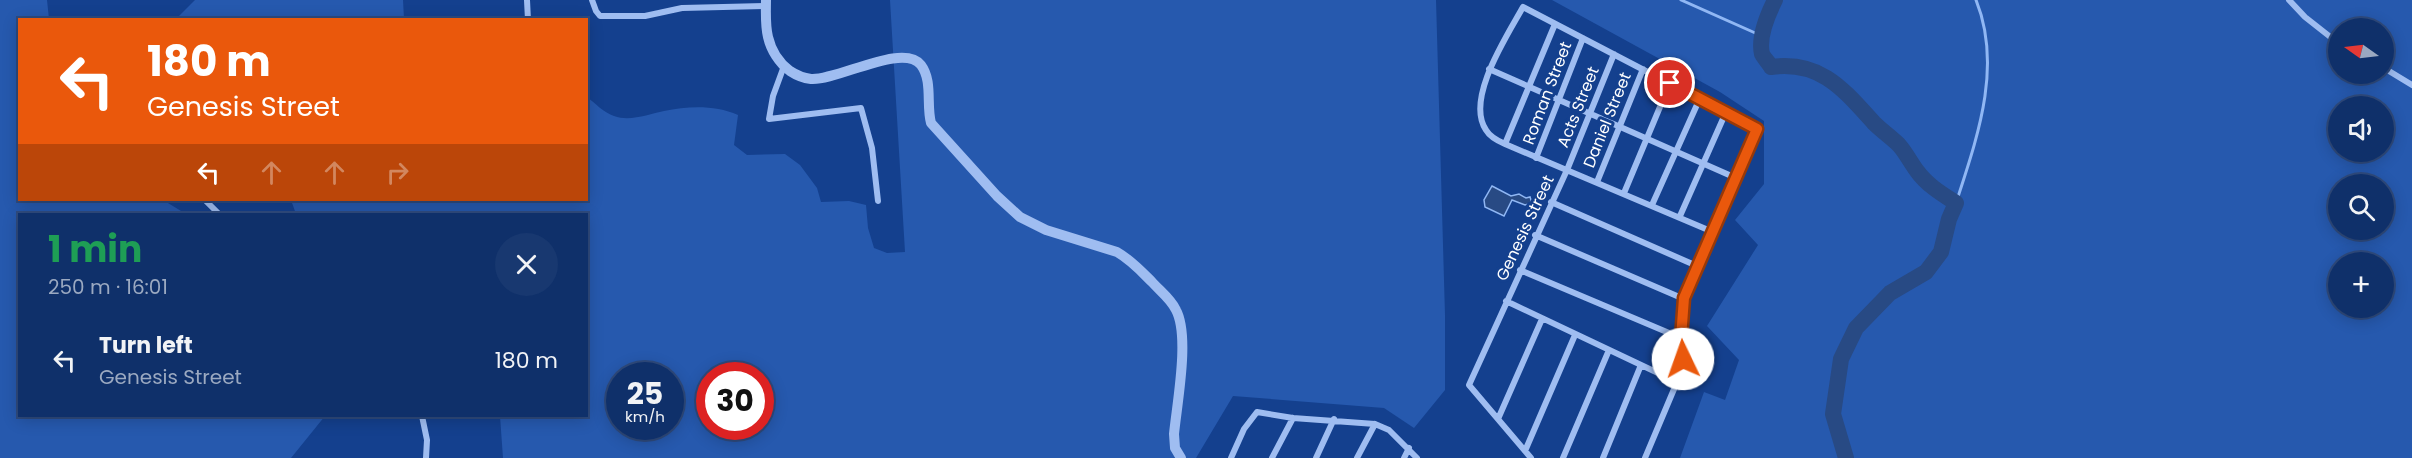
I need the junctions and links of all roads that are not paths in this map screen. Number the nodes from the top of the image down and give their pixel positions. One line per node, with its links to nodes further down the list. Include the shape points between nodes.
1 (527, 0): 5 (street)
2 (592, 0): 4 (street, via 600,16)
3 (2289, 0): 7 (street)
4 (766, 3): 10 (street, via 767,36)
5 (528, 18)
6 (1555, 24): 8 (street, Genesis Street); 11 (street, Genesis Street, via 1523,7); 16 (street)
7 (2328, 35)
8 (1583, 38): 9 (street, Genesis Street); 18 (street, Roman Street)
9 (1614, 54): 12 (street, Genesis Street); 20 (street, Acts Street)
10 (784, 66): 32 (street, via 769,119 861,108 872,148); 57 (street, via 801,77 822,78 882,60 904,57 919,62 925,73 931,123 997,196 1020,217 1046,230 1117,252 1137,267 1171,303 1181,324 1183,340 1174,434)
11 (1489, 69): 16 (street); 23 (street, Genesis Street, via 1481,119 1491,136)
12 (1643, 69): 14 (street, Genesis Street); 21 (street, Daniel Street)
13 (2394, 74): 15 (street)
14 (1670, 83): 17 (street, Genesis Street); 22 (street)
15 (2412, 85)
16 (1529, 87): 18 (street); 23 (street)
17 (1700, 98): 19 (street, Genesis Street); 24 (street)
18 (1558, 100): 20 (street); 25 (street, Roman Street)
19 (1726, 111): 26 (street); 28 (street, Genesis Street, via 1757,129)
20 (1590, 114): 21 (street); 27 (street, Acts Street)
21 (1619, 127): 22 (street); 29 (street, Daniel Street)
22 (1647, 139): 24 (street); 30 (street)
23 (1505, 144): 25 (street, Genesis Street)
24 (1676, 152): 26 (street); 34 (street)
25 (1536, 158): 27 (street, Genesis Street)
26 (1703, 163): 28 (street); 36 (street)
27 (1567, 170): 29 (street); 33 (street, Genesis Street)
28 (1736, 178): 37 (street, Genesis Street)
29 (1597, 182): 30 (street)
30 (1624, 193): 34 (street)
31 (206, 201): 35 (street)
32 (878, 201)
33 (1551, 202): 38 (street, Genesis Street); 39 (street)
34 (1652, 205): 36 (street)
35 (218, 213)
36 (1680, 216): 37 (street)
37 (1713, 232): 39 (street, Genesis Street)
38 (1536, 235): 40 (street, Genesis Street); 41 (street)
39 (1697, 266): 41 (street, Genesis Street)
40 (1520, 270): 42 (street, Genesis Street); 45 (street)
41 (1684, 298): 45 (street, Genesis Street)
42 (1506, 301): 43 (street); 51 (street, Genesis Street, via 1469,385)
43 (1542, 319): 44 (street); 51 (street)
44 (1575, 335): 46 (street); 55 (street)
45 (1681, 338): 48 (street, Genesis Street, via 1683,359)
46 (1609, 350): 47 (street); 65 (street)
47 (1641, 365): 48 (street); 66 (street)
48 (1677, 382): 67 (street, Genesis Street)
49 (422, 417): 56 (street)
50 (1293, 418): 52 (street); 58 (street, via 1257,412); 59 (street)
51 (1498, 418): 55 (street, Genesis Street)
52 (1334, 419): 53 (street); 60 (street)
53 (1375, 424): 54 (street, via 1389,430); 61 (street)
54 (1409, 448): 62 (street); 63 (street)
55 (1525, 451): 64 (street, Genesis Street)
56 (426, 458)
57 (1181, 458)
58 (1230, 458)
59 (1272, 458)
60 (1316, 458)
61 (1357, 458)
62 (1404, 458)
63 (1417, 458)
64 (1531, 458)
65 (1563, 458)
66 (1603, 458)
67 (1645, 458)

